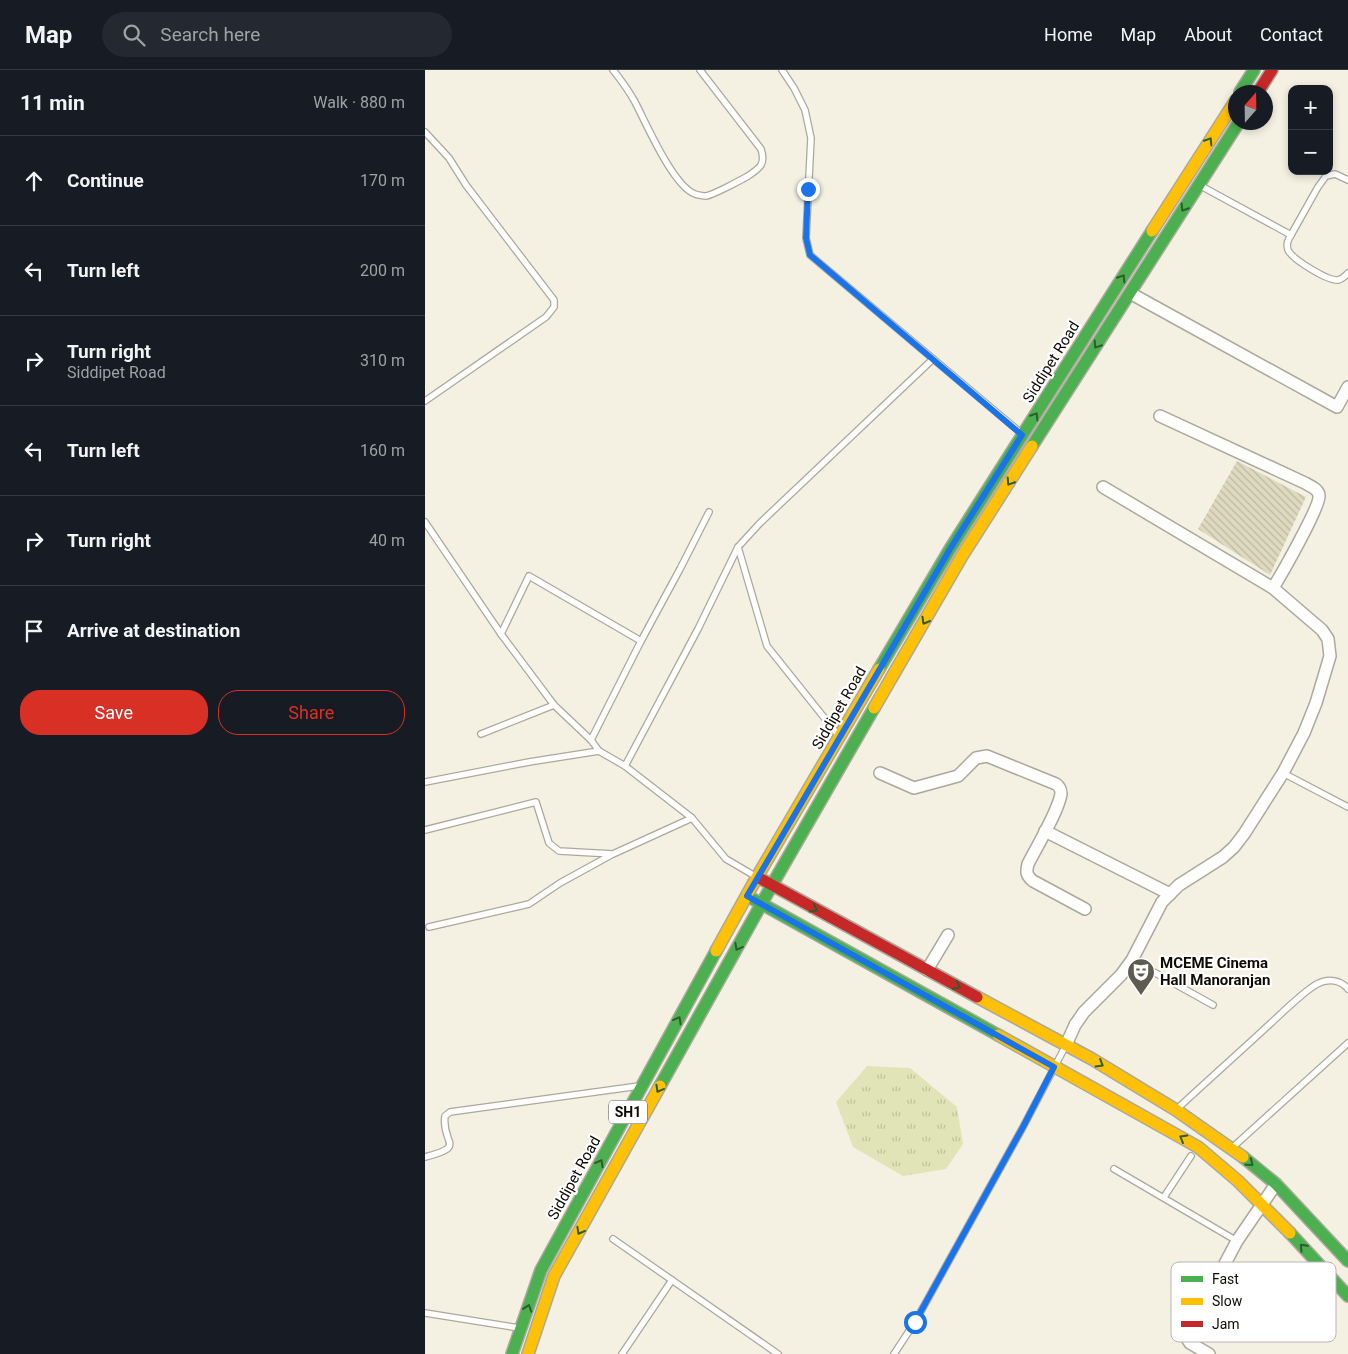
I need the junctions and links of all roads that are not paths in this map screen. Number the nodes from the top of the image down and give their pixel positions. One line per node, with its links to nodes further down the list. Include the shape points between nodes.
1 (613, 70): 2 (lane, via 634,100 682,185 694,194 706,196 759,168 763,156)
2 (701, 70)
3 (782, 70): 16 (lane, via 805,110 811,138 806,238 810,255)
4 (1255, 70): 6 (main road)
5 (1272, 70): 7 (main road)
6 (1245, 85)
7 (1262, 85)
8 (1228, 111): 20 (main road, Siddipet Road / SH1, one-way to 8)
9 (1234, 130): 12 (main road, Siddipet Road / SH1)
10 (425, 132): 18 (lane, via 449,158 554,300 554,307 546,317)
11 (1348, 180): 13 (lane, via 1335,174 1326,176)
12 (1199, 185): 13 (lane); 15 (main road, Siddipet Road / SH1, one-way to 15)
13 (1291, 235): 14 (lane, via 1287,248 1304,265 1331,279 1343,279)
14 (1348, 273)
15 (1130, 293): 17 (street, via 1337,407); 43 (main road, Siddipet Road / SH1, one-way to 43, via 962,556)
16 (933, 359): 20 (lane); 24 (lane, via 760,523)
17 (1348, 388)
18 (425, 401)
19 (1159, 416): 25 (street, via 1305,483 1318,492 1309,521)
20 (1022, 435): 30 (main road, Siddipet Road / SH1)
21 (1103, 487): 25 (street)
22 (709, 512): 27 (lane)
23 (425, 522): 26 (lane)
24 (738, 548): 30 (lane, via 767,646); 33 (lane)
25 (1273, 588): 35 (street, via 1322,630 1330,648 1317,703)
26 (501, 634): 27 (lane, via 529,576); 28 (lane)
27 (641, 641): 31 (lane)
28 (554, 705): 29 (lane); 31 (lane)
29 (481, 734)
30 (839, 737): 42 (main road, Siddipet Road / SH1)
31 (591, 740): 32 (lane)
32 (599, 751): 33 (lane); 36 (lane)
33 (625, 766): 38 (lane)
34 (881, 773): 40 (street, via 914,788 958,776 976,758 987,756 1060,787 1057,806)
35 (1283, 773): 37 (lane); 44 (street, via 1234,847)
36 (425, 782)
37 (1348, 807)
38 (692, 818): 41 (lane); 42 (lane, via 726,858)
39 (425, 830): 41 (lane, via 536,802 549,842 559,851)
40 (1045, 831): 44 (street); 47 (street, via 1028,864 1027,876)
41 (613, 854): 48 (lane, via 529,904)
42 (757, 877): 43 (main road); 45 (main road, Siddipet Road / SH1)
43 (772, 885): 46 (main road, Siddipet Road / SH1); 51 (main road, one-way to 51)
44 (1170, 894): 50 (street, via 1162,902)
45 (747, 896): 46 (main road); 61 (main road, Siddipet Road / SH1, one-way to 45)
46 (761, 904): 53 (main road); 82 (main road, Siddipet Road / SH1, one-way to 82, via 554,1276)
47 (1085, 909)
48 (429, 927)
49 (948, 935): 52 (street)
50 (1133, 960): 55 (lane); 59 (street, via 1084,1012)
51 (911, 962): 52 (main road); 53 (main road)
52 (927, 970): 56 (main road, one-way to 56)
53 (900, 982): 57 (main road)
54 (1348, 989): 62 (lane, via 1338,981 1317,984)
55 (1213, 1005)
56 (994, 1006): 57 (main road); 59 (main road)
57 (983, 1028): 60 (main road)
58 (1348, 1043): 63 (lane)
59 (1066, 1045): 60 (lane); 62 (main road, one-way to 62)
60 (1054, 1067): 69 (main road, one-way to 60, via 1198,1147); 85 (lane, via 1019,1135)
61 (642, 1086): 65 (lane, via 450,1112 444,1122 450,1144 448,1149); 79 (main road, Siddipet Road / SH1, one-way to 61, via 541,1270)
62 (1176, 1110): 63 (main road)
63 (1232, 1148): 67 (main road, one-way to 67)
64 (1191, 1156): 68 (lane)
65 (425, 1158)
66 (1114, 1169): 68 (lane)
67 (1276, 1184): 69 (street); 74 (main road)
68 (1165, 1197): 71 (lane)
69 (1262, 1204): 71 (street); 73 (main road, one-way to 69)
70 (613, 1239): 75 (lane)
71 (1237, 1241): 72 (street)
72 (1226, 1262)
73 (1316, 1262)
74 (1348, 1262)
75 (672, 1280): 83 (lane); 84 (lane)
76 (1336, 1283): 77 (main road, one-way to 76)
77 (1348, 1296)
78 (425, 1314): 79 (lane)
79 (521, 1328): 81 (main road, Siddipet Road / SH1)
80 (1188, 1342): 86 (street)
81 (512, 1354)
82 (528, 1354)
83 (622, 1354)
84 (778, 1354)
85 (894, 1354)
86 (1209, 1354)

